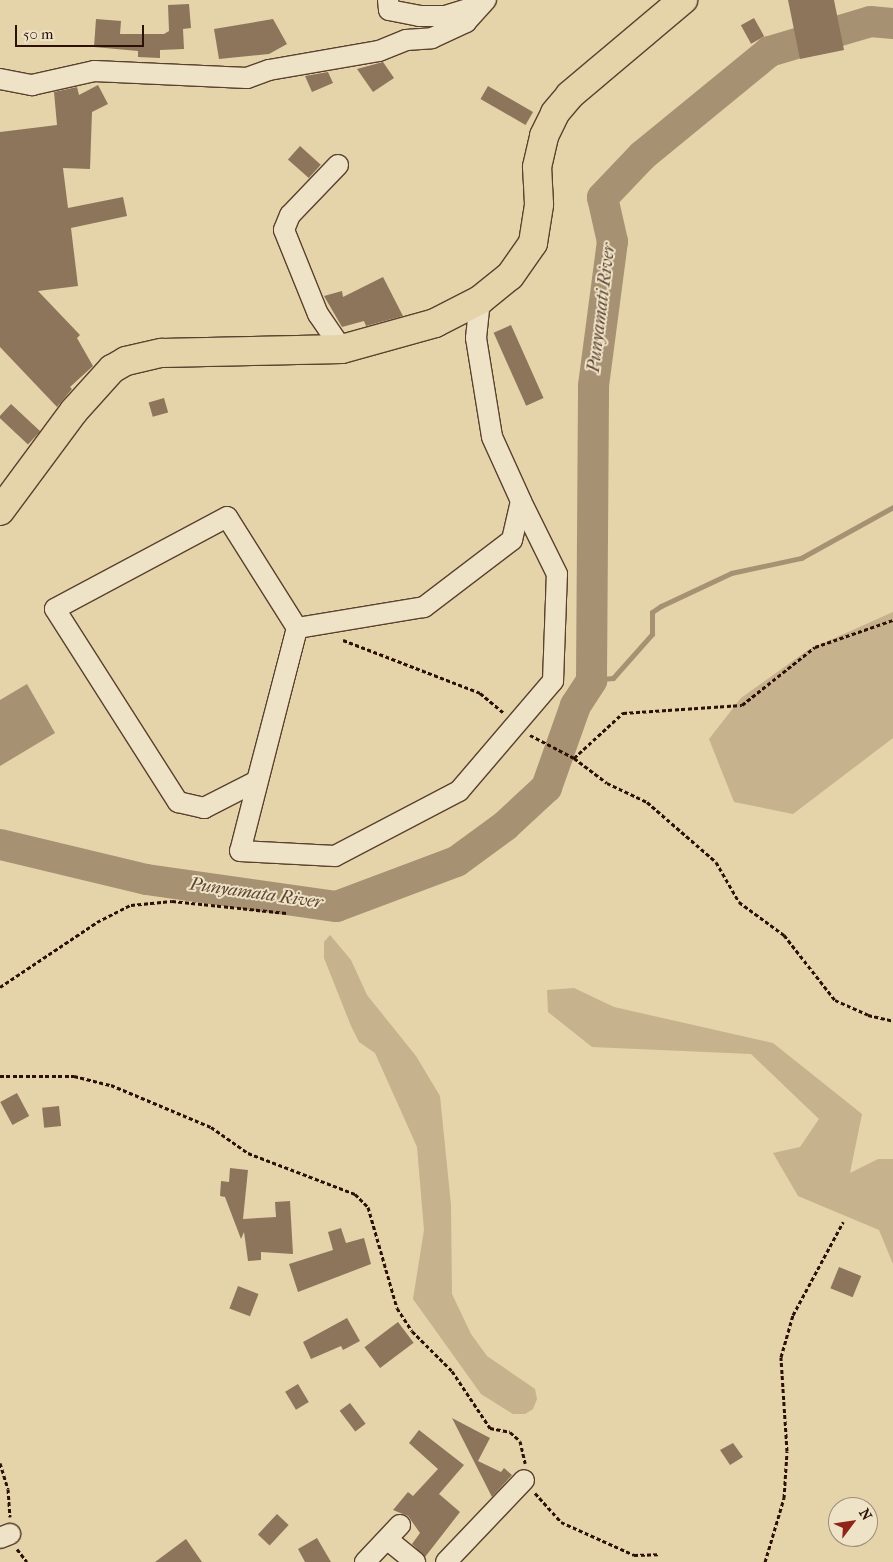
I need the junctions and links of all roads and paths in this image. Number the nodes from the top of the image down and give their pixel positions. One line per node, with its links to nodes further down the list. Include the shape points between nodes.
1 (388, 0): 3 (street, via 390,10 419,16 445,16)
2 (683, 0): 6 (main road, via 570,95 555,114 544,136 537,167 539,204 533,243 510,276)
3 (483, 3): 4 (street, via 466,22 432,38 406,40 380,51 269,70 247,78 94,71 32,86)
4 (0, 80)
5 (338, 165): 7 (street, via 290,216 284,230 318,314)
6 (480, 300): 7 (main road, via 435,323); 8 (street, via 476,338 492,436)
7 (342, 349): 9 (main road, via 162,353 126,361 112,369 74,411)
8 (521, 501): 11 (street, via 512,540 424,607); 12 (street, via 557,574 553,681)
9 (0, 511)
10 (893, 620): 13 (path, via 815,647 742,705 623,713)
11 (303, 628): 11 (street, via 258,781 204,808 178,802 55,609 227,517); 12 (path, via 480,693); 12 (street, via 240,851 335,856 459,790)
12 (516, 724): 13 (path, via 535,739)
13 (574, 758): 16 (path, via 607,783 647,802 716,862 740,902 784,935 835,1000 868,1015)
14 (286, 913): 15 (path, via 172,901 131,905 97,922)
15 (0, 987)
16 (893, 1021)
17 (0, 1076): 19 (path, via 74,1076 111,1086 211,1127 248,1153 356,1194 368,1207 381,1241 397,1308 412,1331 452,1371 490,1428 510,1432 520,1441 526,1456)
18 (843, 1222): 24 (path, via 793,1315 781,1357 787,1451 784,1498)
19 (524, 1480): 20 (path, via 561,1522 634,1555); 23 (street)
20 (659, 1554)
21 (365, 1562): 22 (street, via 394,1533)
22 (416, 1562)
23 (446, 1562)
24 (765, 1562)

